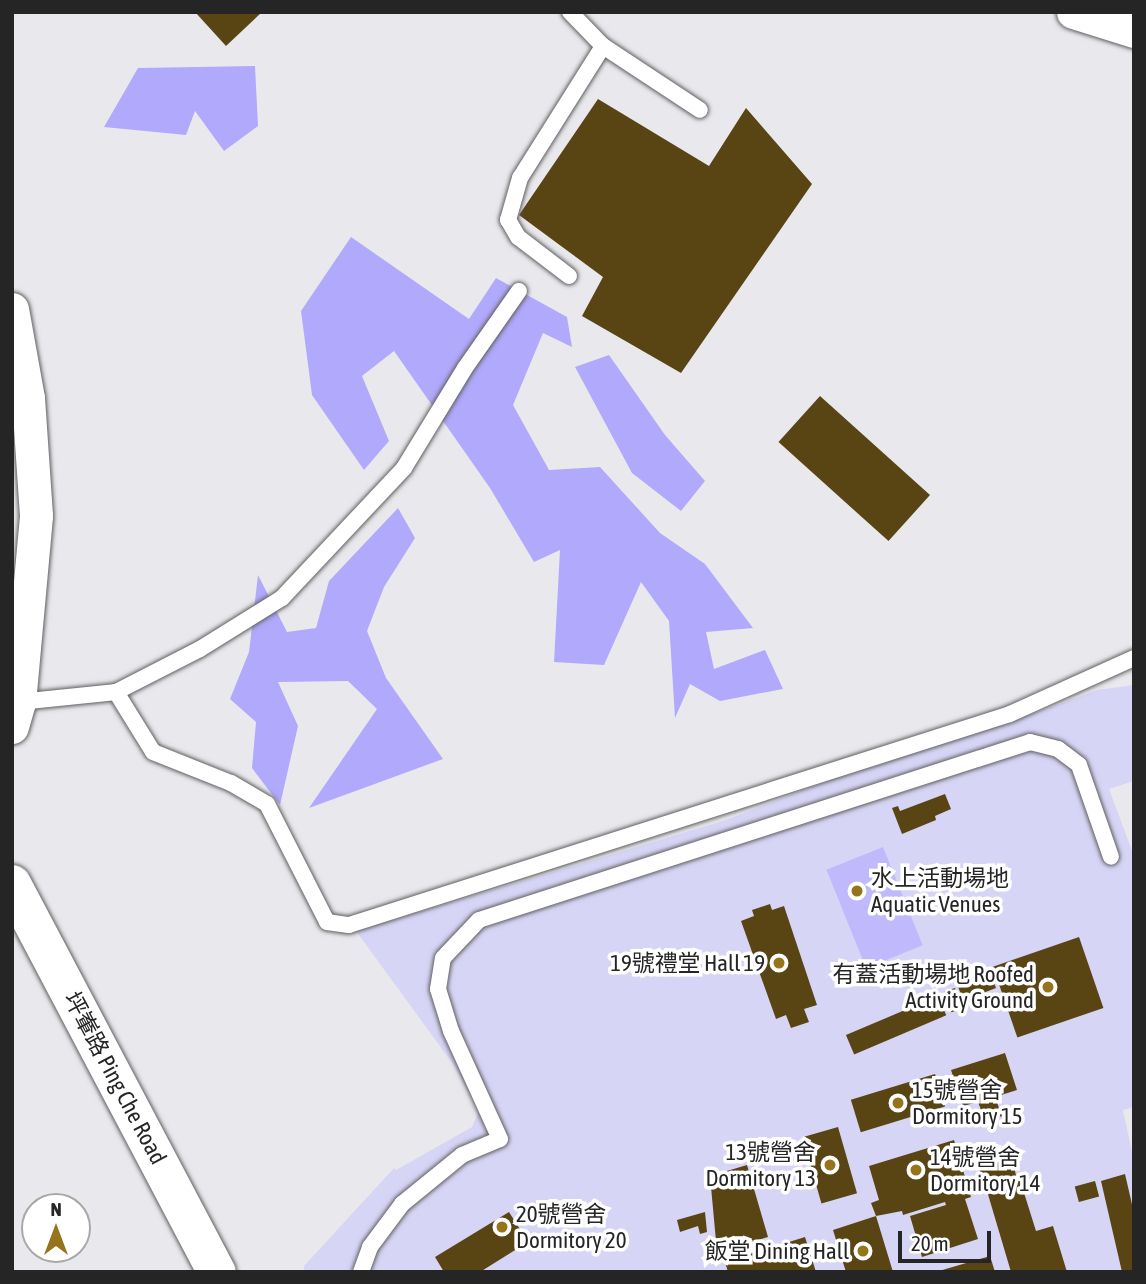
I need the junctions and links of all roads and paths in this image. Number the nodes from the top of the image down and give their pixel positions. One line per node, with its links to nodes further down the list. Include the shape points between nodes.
1 (570, 12): 4 (lane)
2 (1073, 12): 3 (street)
3 (1134, 31)
4 (603, 46): 5 (lane); 6 (lane, via 520,178 508,220 517,237)
5 (700, 110)
6 (569, 275)
7 (519, 291): 11 (lane, via 404,468 282,598 200,649)
8 (12, 309): 13 (street, via 28,398 36,516)
9 (1134, 658): 12 (lane)
10 (1097, 685): 12 (lane)
11 (116, 692): 12 (lane, via 153,751 231,783 267,804 327,922 348,925 1010,714); 13 (lane)
12 (1062, 693)
13 (15, 715)
14 (1111, 857): 17 (lane, via 1079,765 1058,749 1030,742 479,920 443,958 438,989 451,1031 500,1139 462,1155 402,1203 370,1247)
15 (12, 884): 16 (street, 坪輋路 Ping Che Road)
16 (217, 1272)
17 (361, 1272)

